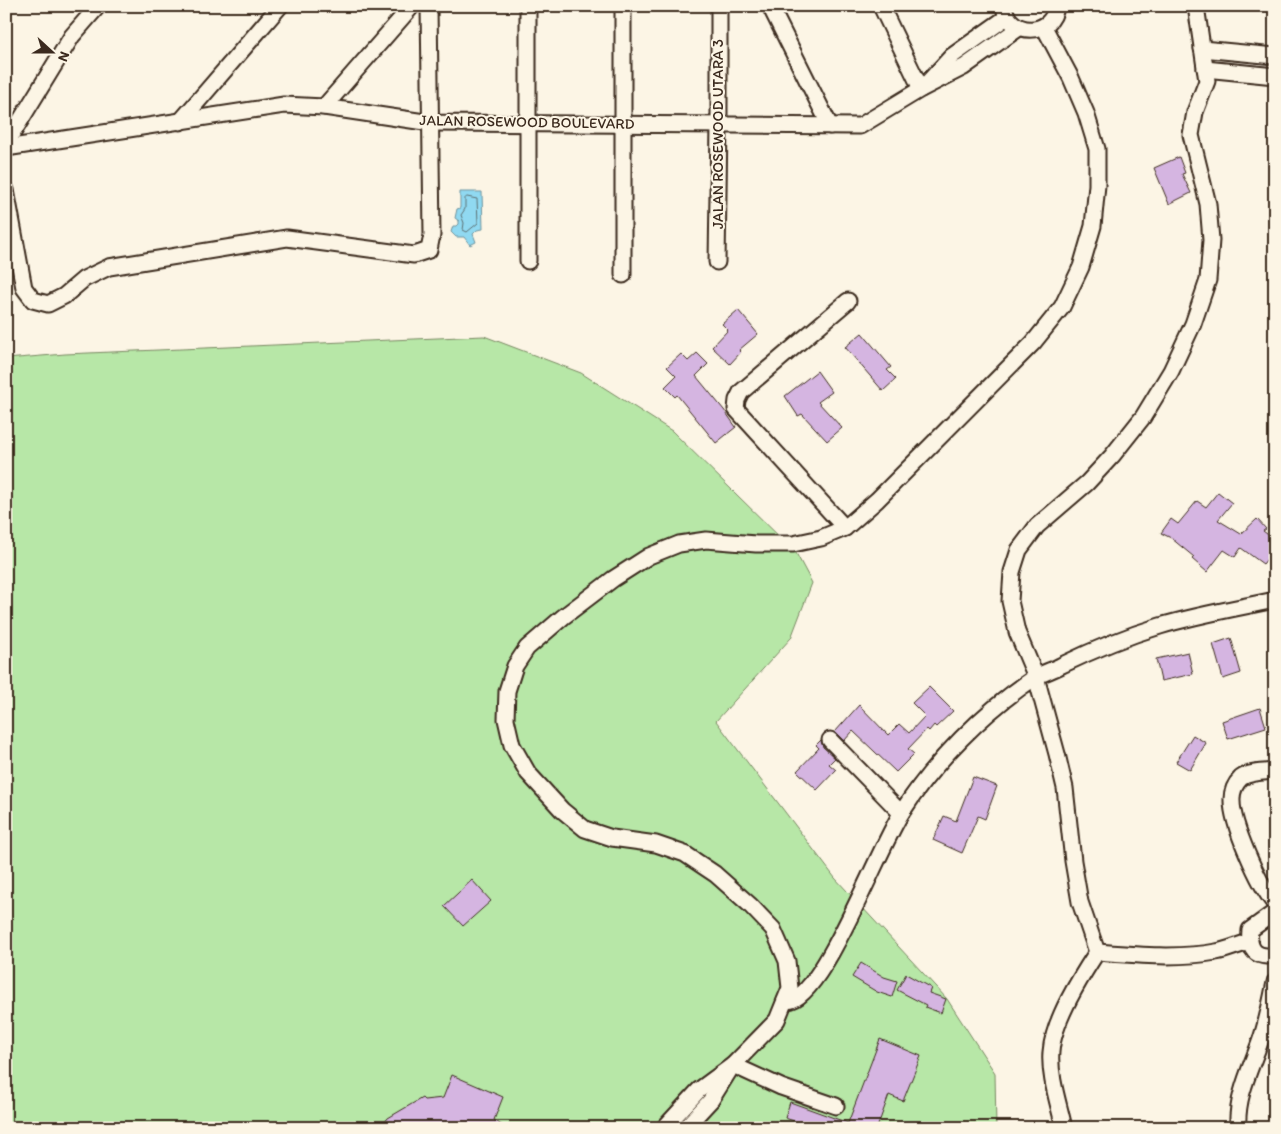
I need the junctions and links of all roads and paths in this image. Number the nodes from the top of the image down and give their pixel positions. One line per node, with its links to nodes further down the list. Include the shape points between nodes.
1 (98, 6): 27 (street, via 72,36)
2 (280, 6): 21 (street)
3 (412, 6): 20 (street)
4 (429, 6): 22 (street)
5 (528, 6): 23 (street)
6 (623, 6): 24 (street)
7 (719, 6): 25 (street, JALAN ROSEWOOD UTARA 3)
8 (770, 6): 26 (street)
9 (881, 6): 19 (street)
10 (1056, 6): 13 (street, via 1051,20)
11 (1196, 6): 15 (street)
12 (1006, 12): 14 (street); 19 (street, JALAN ROSEWOOD BOULEVARD, via 952,56)
13 (1044, 27): 14 (street, via 1036,30); 34 (street, via 1086,113 1096,150 1093,226 1082,267 1062,307 1033,343)
14 (1019, 28): 19 (street, JALAN ROSEWOOD BOULEVARD, via 964,67)
15 (1202, 49): 16 (street); 17 (street)
16 (1275, 56)
17 (1206, 68): 18 (street); 36 (street, via 1207,81 1191,135 1208,204 1211,240 1208,280 1193,324 1171,371 1143,417 1087,483 1038,526 1019,550 1012,572 1010,601 1017,632)
18 (1275, 76)
19 (921, 89): 26 (street, JALAN ROSEWOOD BOULEVARD, via 860,126)
20 (324, 107): 21 (street, JALAN ROSEWOOD BOULEVARD, via 284,105); 22 (street, JALAN ROSEWOOD BOULEVARD)
21 (180, 122): 28 (street, JALAN ROSEWOOD BOULEVARD)
22 (431, 123): 23 (street, JALAN ROSEWOOD BOULEVARD); 29 (street, via 432,236 429,250 414,255 287,238 109,267 84,279 64,296 48,304 33,300 24,288)
23 (528, 123): 24 (street, JALAN ROSEWOOD BOULEVARD); 30 (street)
24 (623, 124): 25 (street, JALAN ROSEWOOD BOULEVARD); 32 (street)
25 (719, 124): 26 (street, JALAN ROSEWOOD BOULEVARD); 31 (street, JALAN ROSEWOOD UTARA 3)
26 (830, 126)
27 (6, 144)
28 (6, 148)
29 (6, 190)
30 (528, 261)
31 (717, 262)
32 (623, 275)
33 (848, 301): 34 (street, via 741,392 736,409)
34 (845, 528): 46 (street, via 794,544 706,540 679,544 649,556 613,579 528,648 514,666 506,691 506,719 512,745 528,773 562,810 586,828 612,838 656,844 685,854 715,874 773,929 788,961 790,988)
35 (1275, 600): 36 (street, via 1160,626)
36 (1036, 677): 39 (street, via 972,728 938,763); 43 (street, via 1065,788 1080,902)
37 (830, 740): 39 (street)
38 (1275, 771): 40 (street, via 1242,778 1234,788 1232,799 1240,834 1258,876)
39 (901, 813): 46 (street, via 825,965 798,996)
40 (1275, 904)
41 (1275, 912): 42 (street, via 1250,930)
42 (1249, 942): 43 (street, via 1198,955); 44 (street, via 1254,952 1265,957)
43 (1097, 952): 51 (street, via 1081,977 1054,1037 1051,1067)
44 (1275, 955)
45 (1275, 982): 52 (street, via 1239,1104)
46 (784, 1001): 47 (street, via 776,1020)
47 (733, 1065): 48 (street, via 781,1087); 49 (street, via 699,1090); 50 (street, via 711,1100)
48 (836, 1106)
49 (664, 1128)
50 (685, 1128)
51 (1064, 1128)
52 (1238, 1128)

